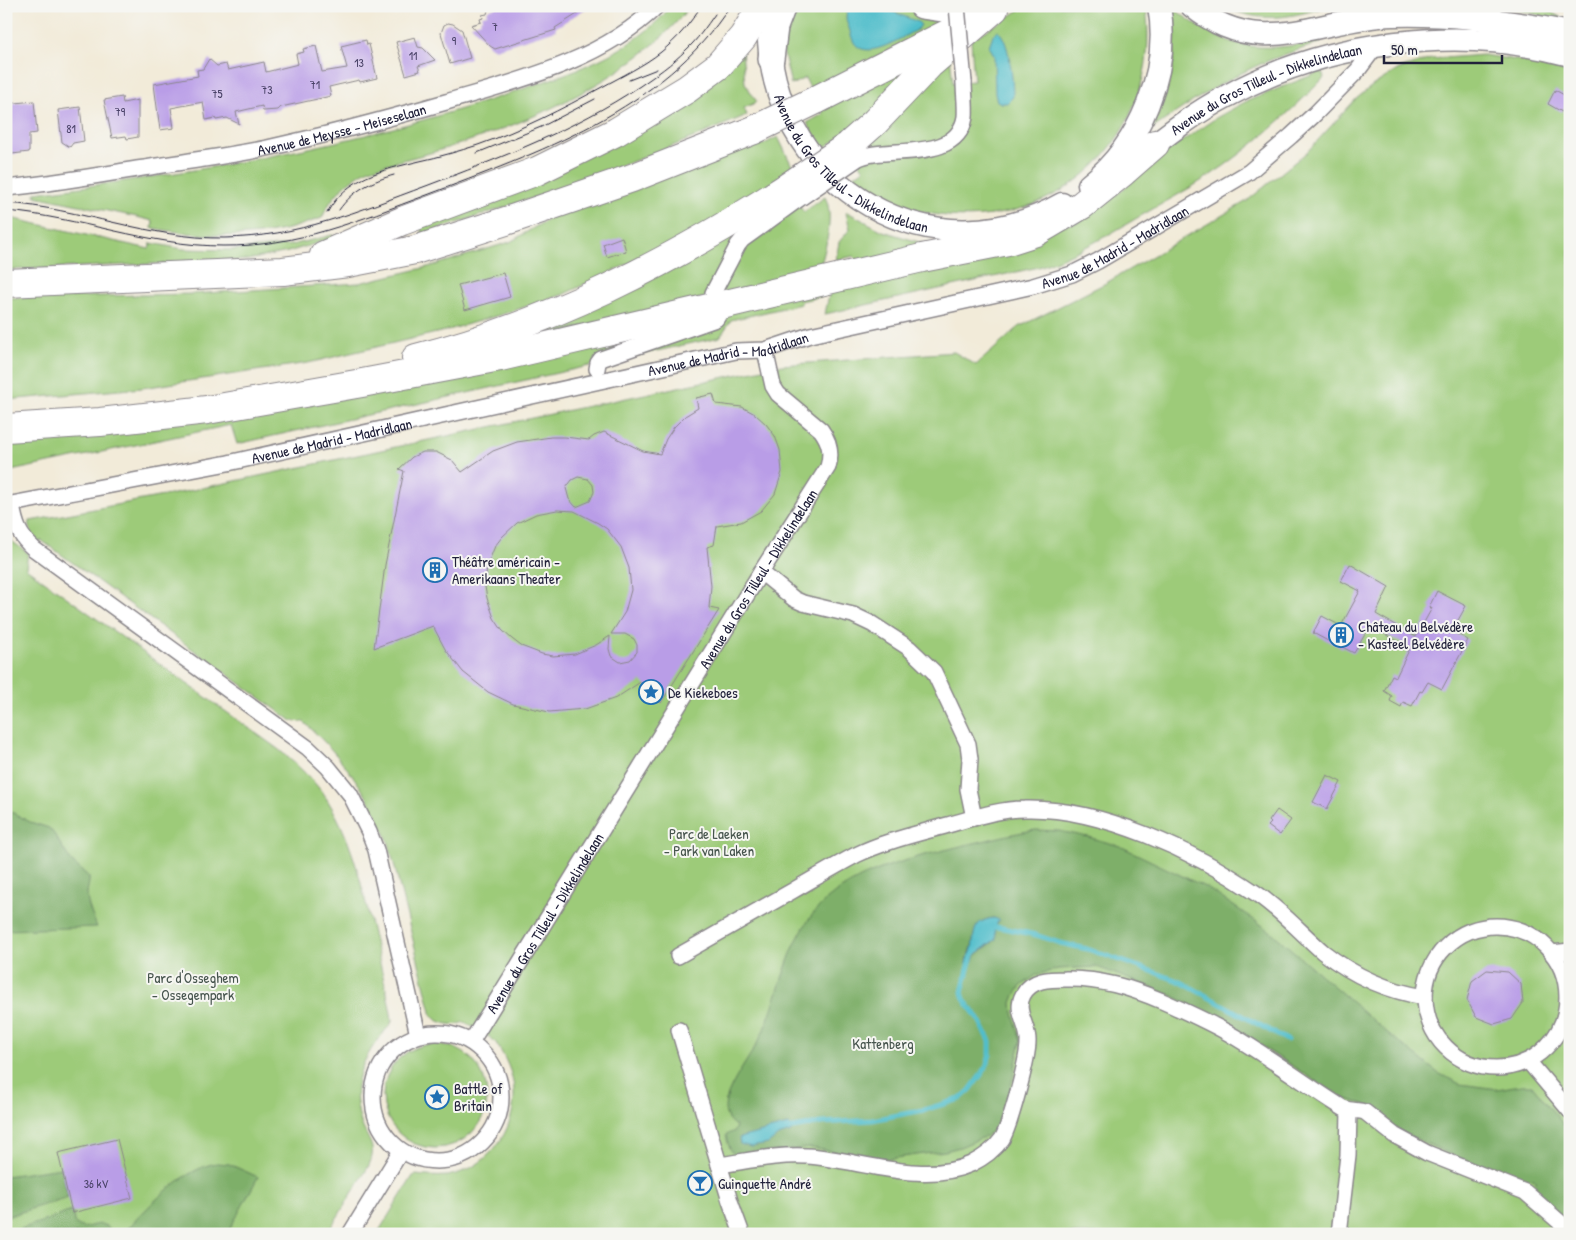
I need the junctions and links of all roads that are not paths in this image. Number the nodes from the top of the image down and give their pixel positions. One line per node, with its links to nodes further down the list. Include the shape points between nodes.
1 (657, 6): 19 (street, Avenue de Meysse - Meiseselaan, via 627,32 580,57 423,108 257,150)
2 (750, 6): 16 (highway, via 708,61)
3 (762, 6): 16 (highway, via 718,66)
4 (771, 6): 15 (main road, Avenue du Gros Tilleul - Dikkelindelaan)
5 (783, 6): 15 (main road, via 775,27)
6 (922, 6): 10 (main road, via 941,9)
7 (957, 6): 18 (street, bridge, via 964,82 964,118 957,133 929,150)
8 (1159, 6): 21 (main road, Avenue du Gros Tilleul - Dikkelindelaan, via 1161,44 1148,104 1118,157)
9 (1192, 6): 11 (main road, via 1223,26 1267,36 1296,33)
10 (992, 7): 18 (highway, via 929,64 875,122); 24 (highway, bridge, via 754,130 632,178 415,250)
11 (1395, 11): 12 (main road, via 1498,20); 13 (main road)
12 (1570, 33)
13 (1376, 46): 14 (main road, Avenue du Gros Tilleul - Dikkelindelaan, via 1482,40); 17 (main road, Avenue du Gros Tilleul - Dikkelindelaan, via 1329,55 1280,71 1203,109); 27 (street, Avenue de Madrid - Madridlaan, via 1322,107 1248,172 1077,271 1045,284 820,332)
14 (1570, 55)
15 (771, 59): 22 (main road, Avenue du Gros Tilleul - Dikkelindelaan, via 777,89 791,125 822,168 844,188 872,207 911,222 936,228)
16 (647, 114): 24 (highway, via 538,171 402,221)
17 (1155, 144): 21 (main road, Avenue du Gros Tilleul - Dikkelindelaan); 23 (highway, via 1082,205 1036,232 989,246)
18 (852, 153): 20 (highway, bridge)
19 (6, 188)
20 (791, 195): 26 (street, via 738,245 713,293); 29 (highway, via 741,217 645,270 555,311 485,337 422,356 291,386)
21 (1072, 198): 22 (main road, Avenue du Gros Tilleul - Dikkelindelaan, via 1031,219)
22 (986, 229): 23 (highway, via 963,243)
23 (922, 258): 26 (highway)
24 (283, 271): 25 (highway)
25 (6, 283)
26 (716, 306): 28 (street, via 716,319 601,359); 29 (highway, via 500,357 362,384 207,410)
27 (765, 350): 31 (street, Avenue de Madrid - Madridlaan, via 736,351 228,463); 32 (street, Avenue du Gros Tilleul - Dikkelindelaan, via 773,386 778,394 821,430 830,452 828,467)
28 (597, 369)
29 (46, 425): 30 (highway)
30 (6, 428)
31 (9, 505): 40 (street, via 21,536 34,549 308,748 340,780 358,807 376,850)
32 (762, 572): 33 (street, via 794,599 847,613 872,624 909,648 934,672 968,744 968,789); 41 (street, Avenue du Gros Tilleul - Dikkelindelaan)
33 (974, 818): 36 (street, via 857,855); 37 (street, via 1010,810 1041,809 1102,820 1148,836 1201,860 1258,894 1323,951 1360,977 1396,992)
34 (1570, 951): 35 (street)
35 (1552, 953): 37 (street, via 1539,940 1506,926 1473,930 1460,936 1438,956 1429,976); 38 (street, via 1567,988)
36 (678, 956)
37 (1425, 997): 42 (street, via 1433,1030 1440,1042 1461,1060 1490,1068 1507,1068)
38 (1566, 1026): 42 (street, via 1542,1052)
39 (680, 1030): 46 (street)
40 (418, 1035): 41 (street, via 436,1032); 45 (street, via 399,1044 385,1059 374,1084 372,1098 376,1119 386,1137)
41 (471, 1042): 45 (street, via 487,1056 497,1073 500,1107 491,1132 478,1147 460,1157 440,1161 420,1159)
42 (1528, 1061): 44 (street)
43 (1349, 1111): 46 (street, via 1235,1037 1175,1006 1123,985 1075,978 1044,980 1033,984 1021,998 1020,1009 1028,1041 1008,1125 994,1148 977,1160 958,1168 933,1172 888,1169 805,1156); 47 (street, via 1365,1112 1394,1135 1427,1154 1525,1192); 50 (street)
44 (1570, 1111)
45 (401, 1151): 48 (street)
46 (719, 1165): 49 (street)
47 (1570, 1231)
48 (350, 1234)
49 (742, 1234)
50 (1339, 1234)

